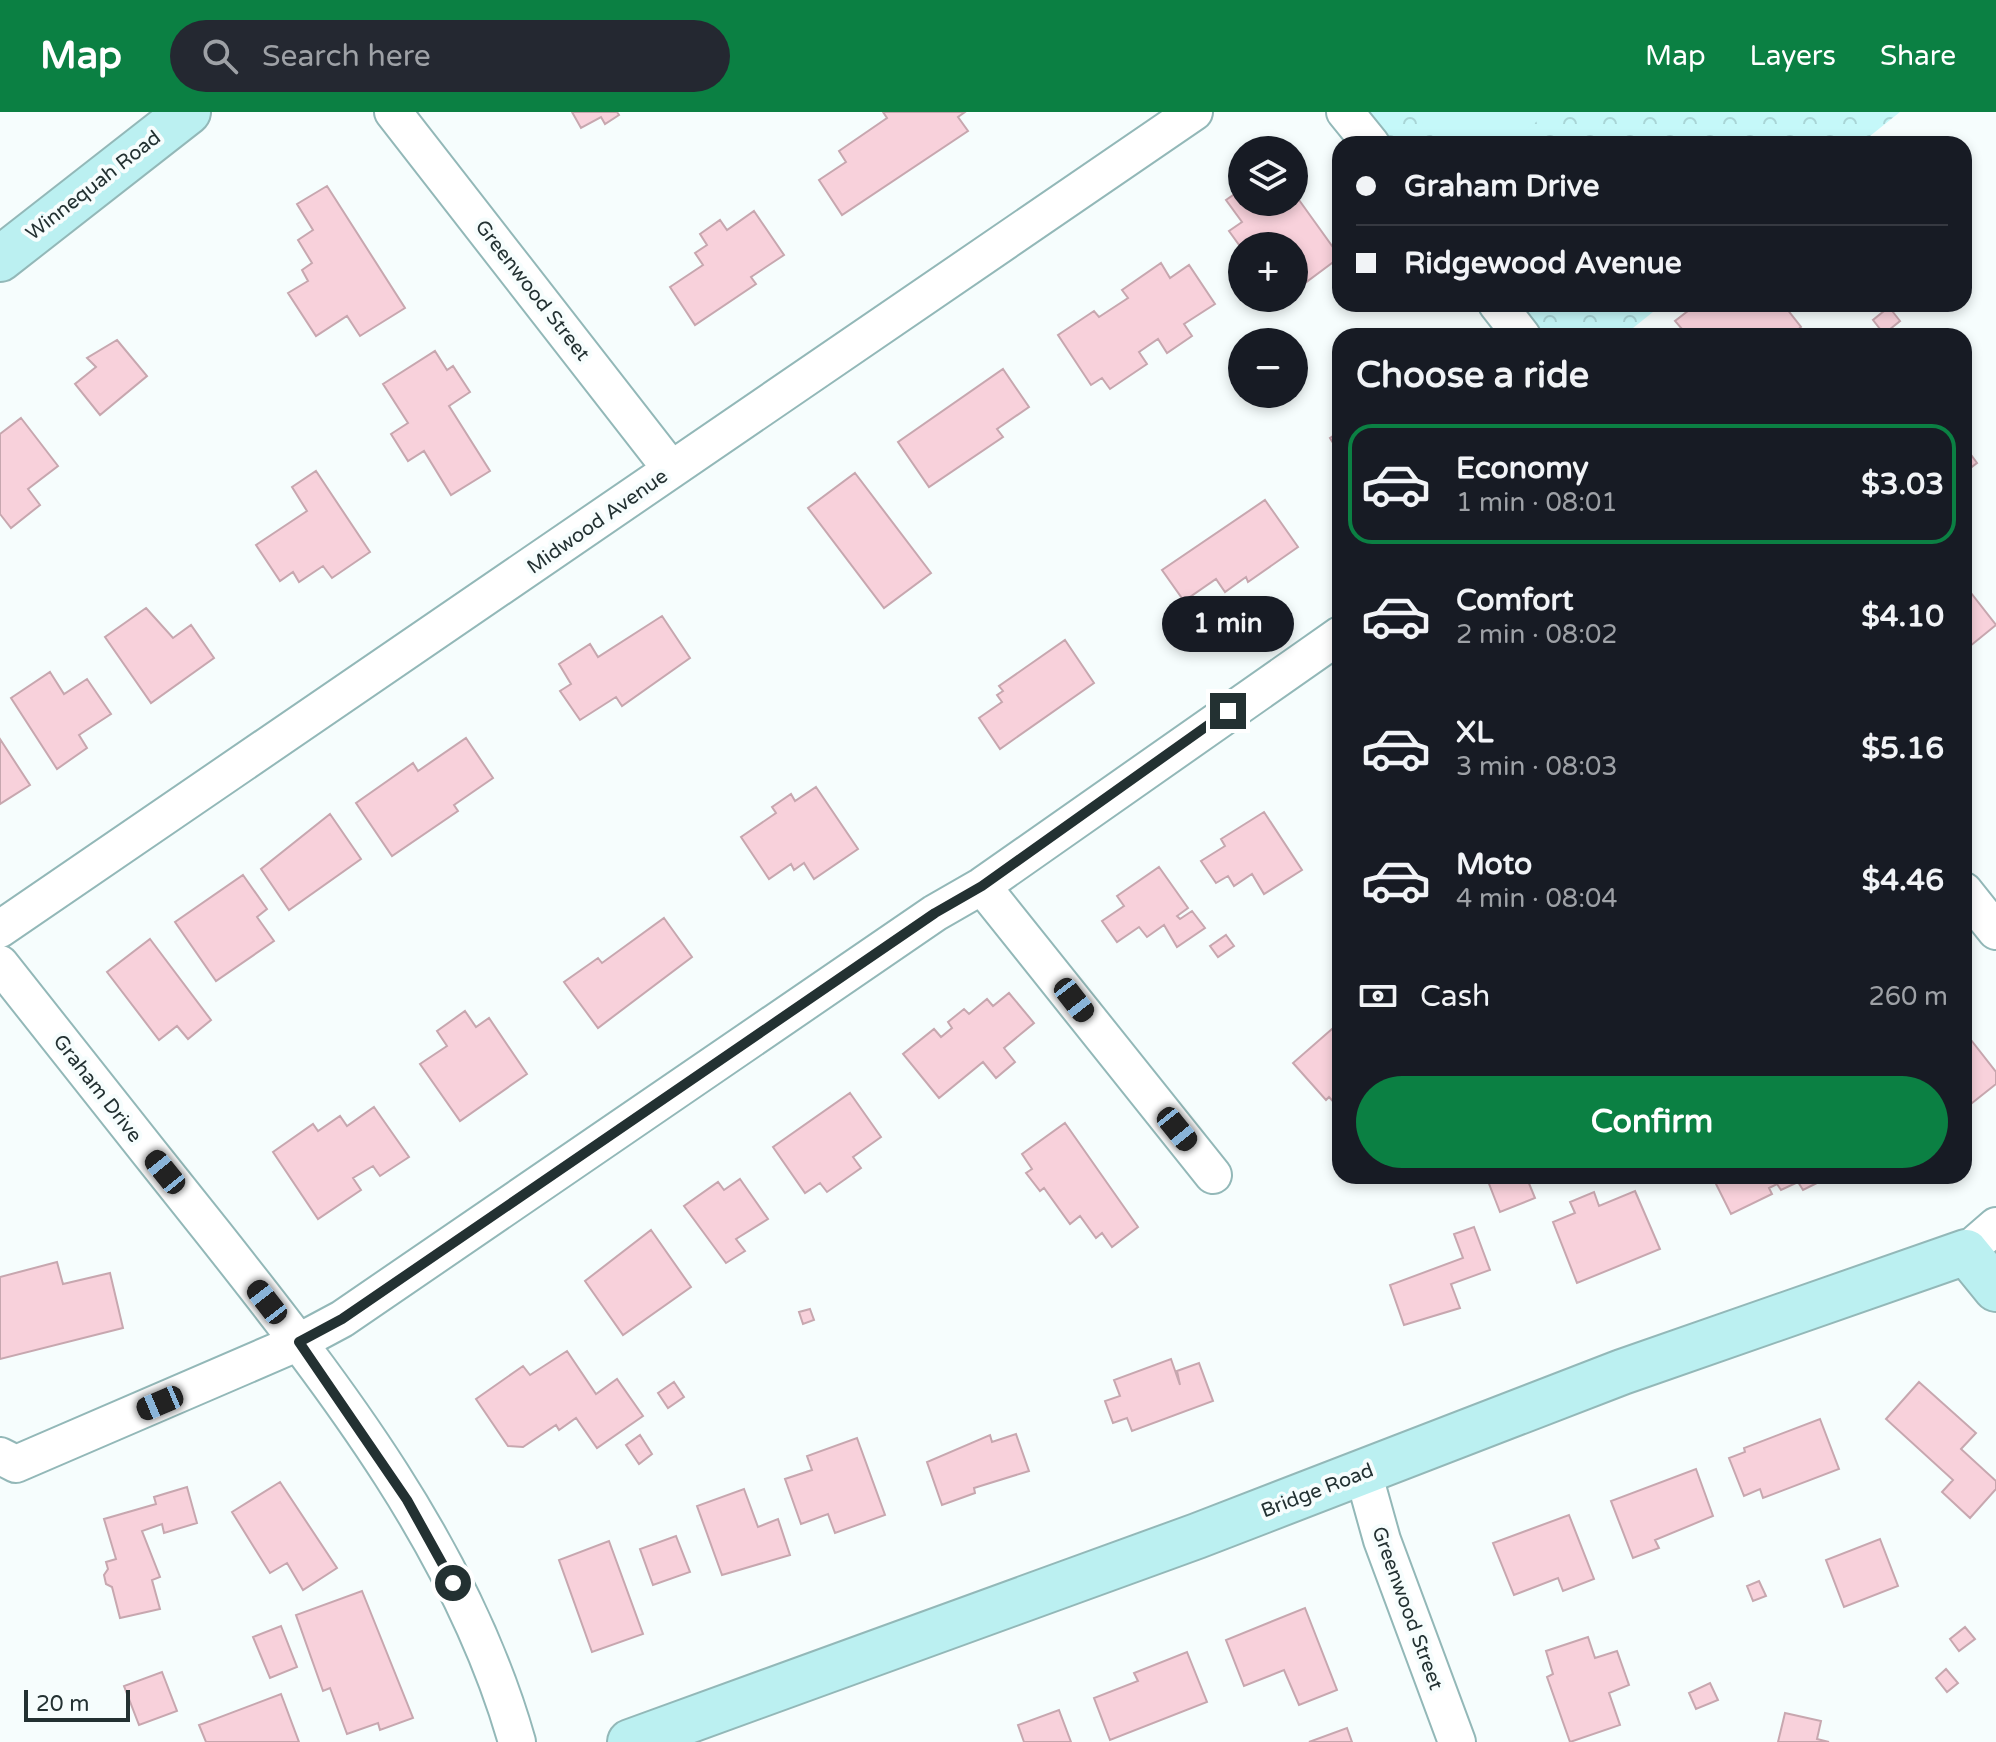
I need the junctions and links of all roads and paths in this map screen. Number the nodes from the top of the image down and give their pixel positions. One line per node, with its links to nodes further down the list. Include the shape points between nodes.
1 (188, 112): 6 (street, Winnequah Road)
2 (393, 112): 9 (street, Greenwood Street)
3 (1194, 112): 9 (street, Midwood Avenue)
4 (1345, 112): 5 (street)
5 (1364, 136)
6 (0, 259)
7 (1503, 312): 8 (street)
8 (1516, 328)
9 (671, 469): 13 (street, Midwood Avenue)
10 (1332, 641): 11 (street)
11 (982, 886): 16 (street); 19 (street, via 342,1319)
12 (1972, 901): 14 (street)
13 (0, 929)
14 (1996, 931)
15 (0, 964): 19 (street, Graham Drive)
16 (1213, 1175)
17 (1981, 1239): 18 (street); 21 (street, Bridge Road)
18 (1996, 1289)
19 (299, 1342): 20 (street); 22 (street, Graham Drive, via 407,1500 453,1583)
20 (5, 1464)
21 (1363, 1472): 23 (street, Bridge Road); 24 (street, Greenwood Street, via 1382,1540)
22 (517, 1742)
23 (630, 1742)
24 (1457, 1742)

